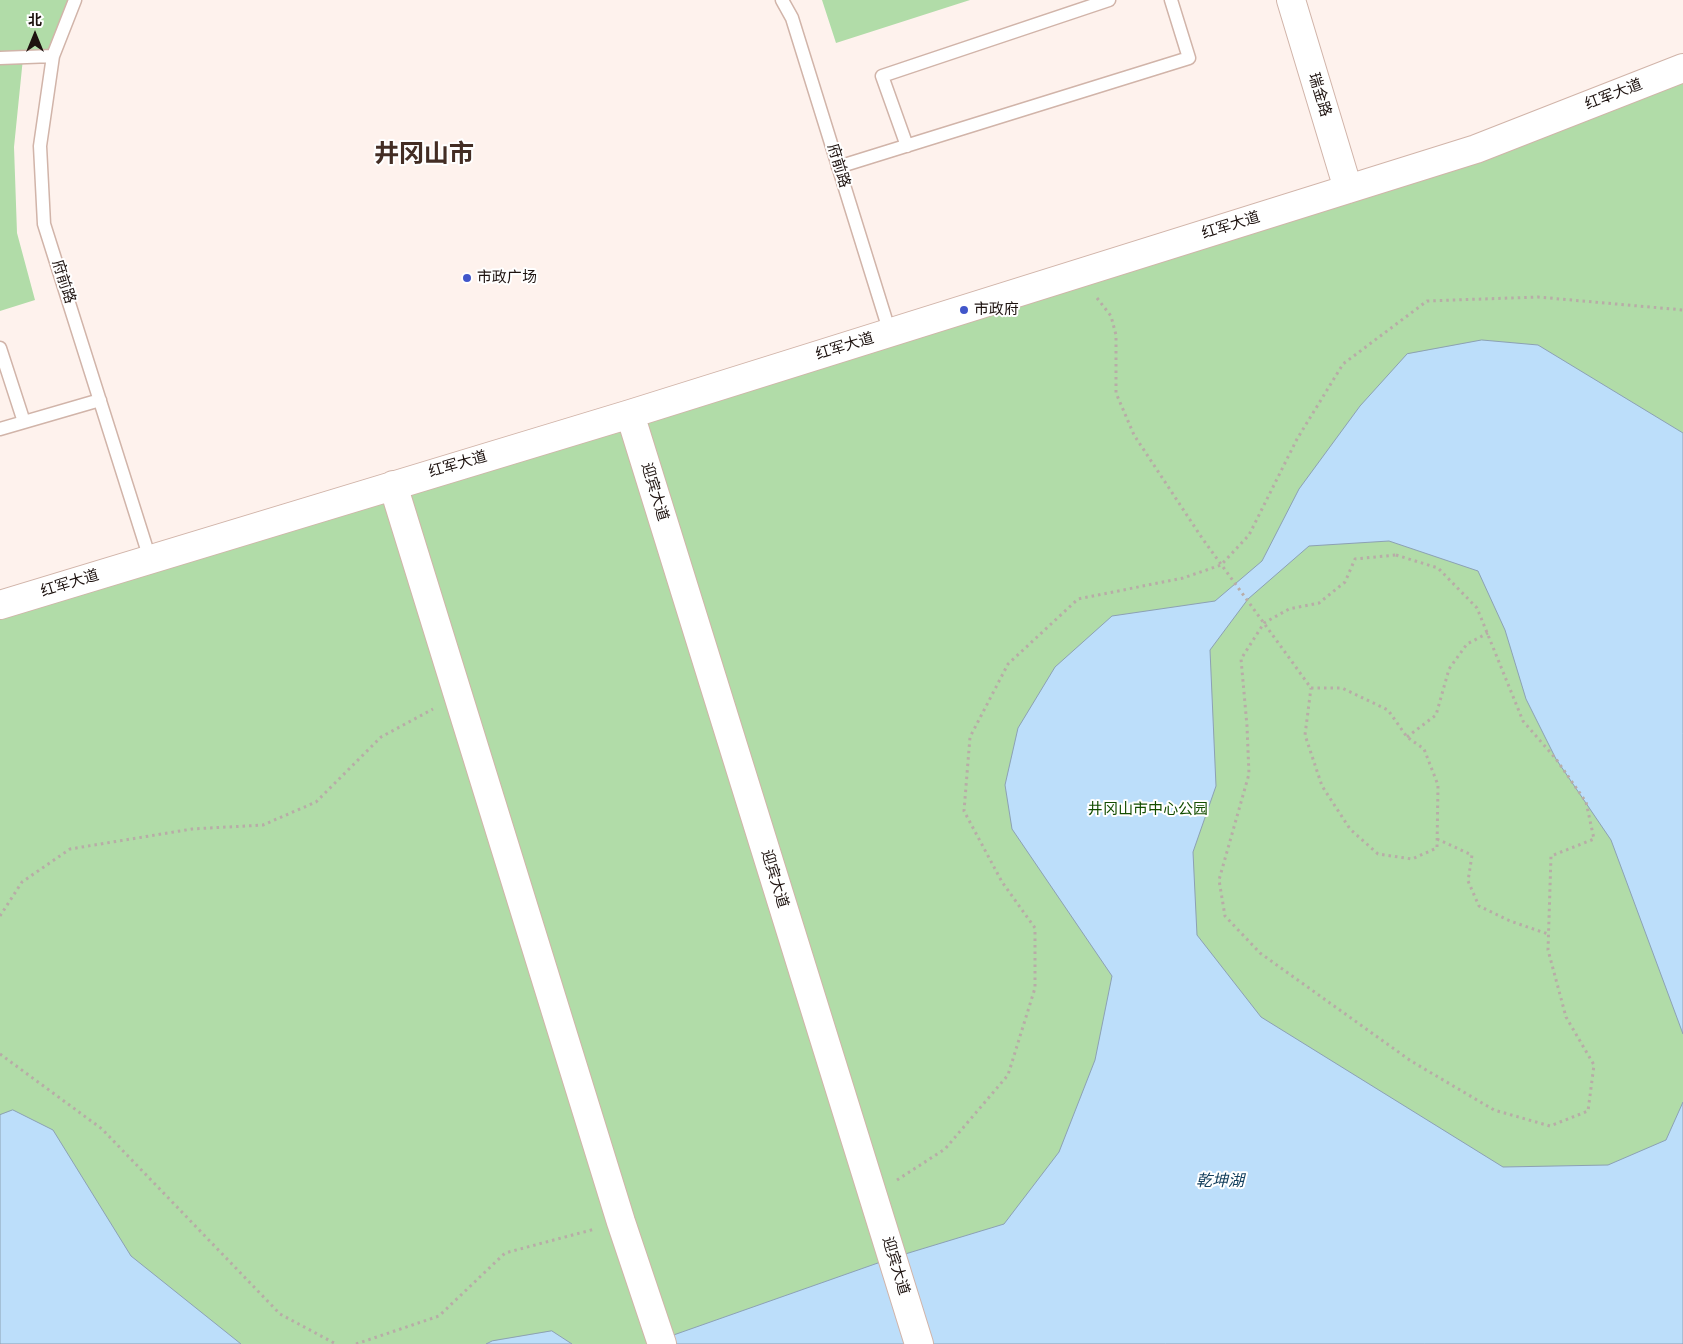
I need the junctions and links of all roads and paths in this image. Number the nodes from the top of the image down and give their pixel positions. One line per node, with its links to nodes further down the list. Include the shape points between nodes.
1 (75, 0): 6 (lane, 府前路)
2 (782, 0): 10 (lane, 府前路, via 792,18)
3 (1109, 0): 9 (lane, via 882,76)
4 (1171, 0): 9 (lane, via 1189,58)
5 (1291, 0): 11 (main road, 瑞金路)
6 (53, 56): 7 (lane); 16 (lane, 府前路, via 40,146 44,224)
7 (0, 58)
8 (1683, 68): 11 (main road, 红军大道, via 1476,149)
9 (908, 146): 10 (lane)
10 (838, 168): 14 (lane, 府前路)
11 (1348, 189): 12 (main road, 红军大道)
12 (1078, 274): 14 (main road, 红军大道); 22 (path, via 1111,316 1116,334 1116,393 1134,435)
13 (1683, 310): 22 (path, via 1538,296 1427,301 1343,364 1297,439 1249,535)
14 (890, 333): 17 (main road, 红军大道)
15 (0, 348): 18 (lane)
16 (100, 400): 18 (lane); 21 (lane, 府前路)
17 (630, 414): 20 (main road, 红军大道); 33 (main road, 迎宾大道)
18 (24, 422): 19 (lane)
19 (0, 429)
20 (393, 484): 21 (main road, 红军大道); 27 (main road)
21 (150, 559): 23 (main road, 红军大道)
22 (1221, 565): 24 (path); 33 (path, via 1183,578 1078,600 1008,664 970,737 964,811 1002,882 1035,928 1035,988 1008,1075 945,1149)
23 (0, 606)
24 (1264, 623): 25 (path, via 1289,609 1319,603 1345,582 1355,559 1396,555 1438,568 1477,608); 26 (path); 31 (path, via 1241,659 1248,774 1219,880 1225,916 1260,952 1411,1061 1494,1110 1550,1126 1588,1111 1594,1065 1566,1017 1548,950)
25 (1488, 632): 28 (path, via 1467,644 1449,669 1436,715); 31 (path, via 1523,721 1556,759 1586,802 1594,839 1551,856)
26 (1312, 688): 28 (path, via 1342,688 1388,710); 29 (path, via 1305,735 1322,786 1350,829 1378,854 1412,858 1437,848)
27 (458, 695): 30 (path, via 381,737 316,802 263,825 192,829 70,849 22,882); 34 (main road)
28 (1407, 737): 29 (path, via 1424,750 1438,784)
29 (1437, 839): 31 (path, via 1472,855 1468,881 1478,906)
30 (0, 916)
31 (1548, 934)
32 (0, 1054): 36 (path, via 102,1129 280,1314)
33 (873, 1196): 38 (main road, 迎宾大道)
34 (621, 1222): 35 (main road); 37 (path, via 505,1253 439,1316)
35 (661, 1341)
36 (336, 1344)
37 (356, 1344)
38 (919, 1344)

